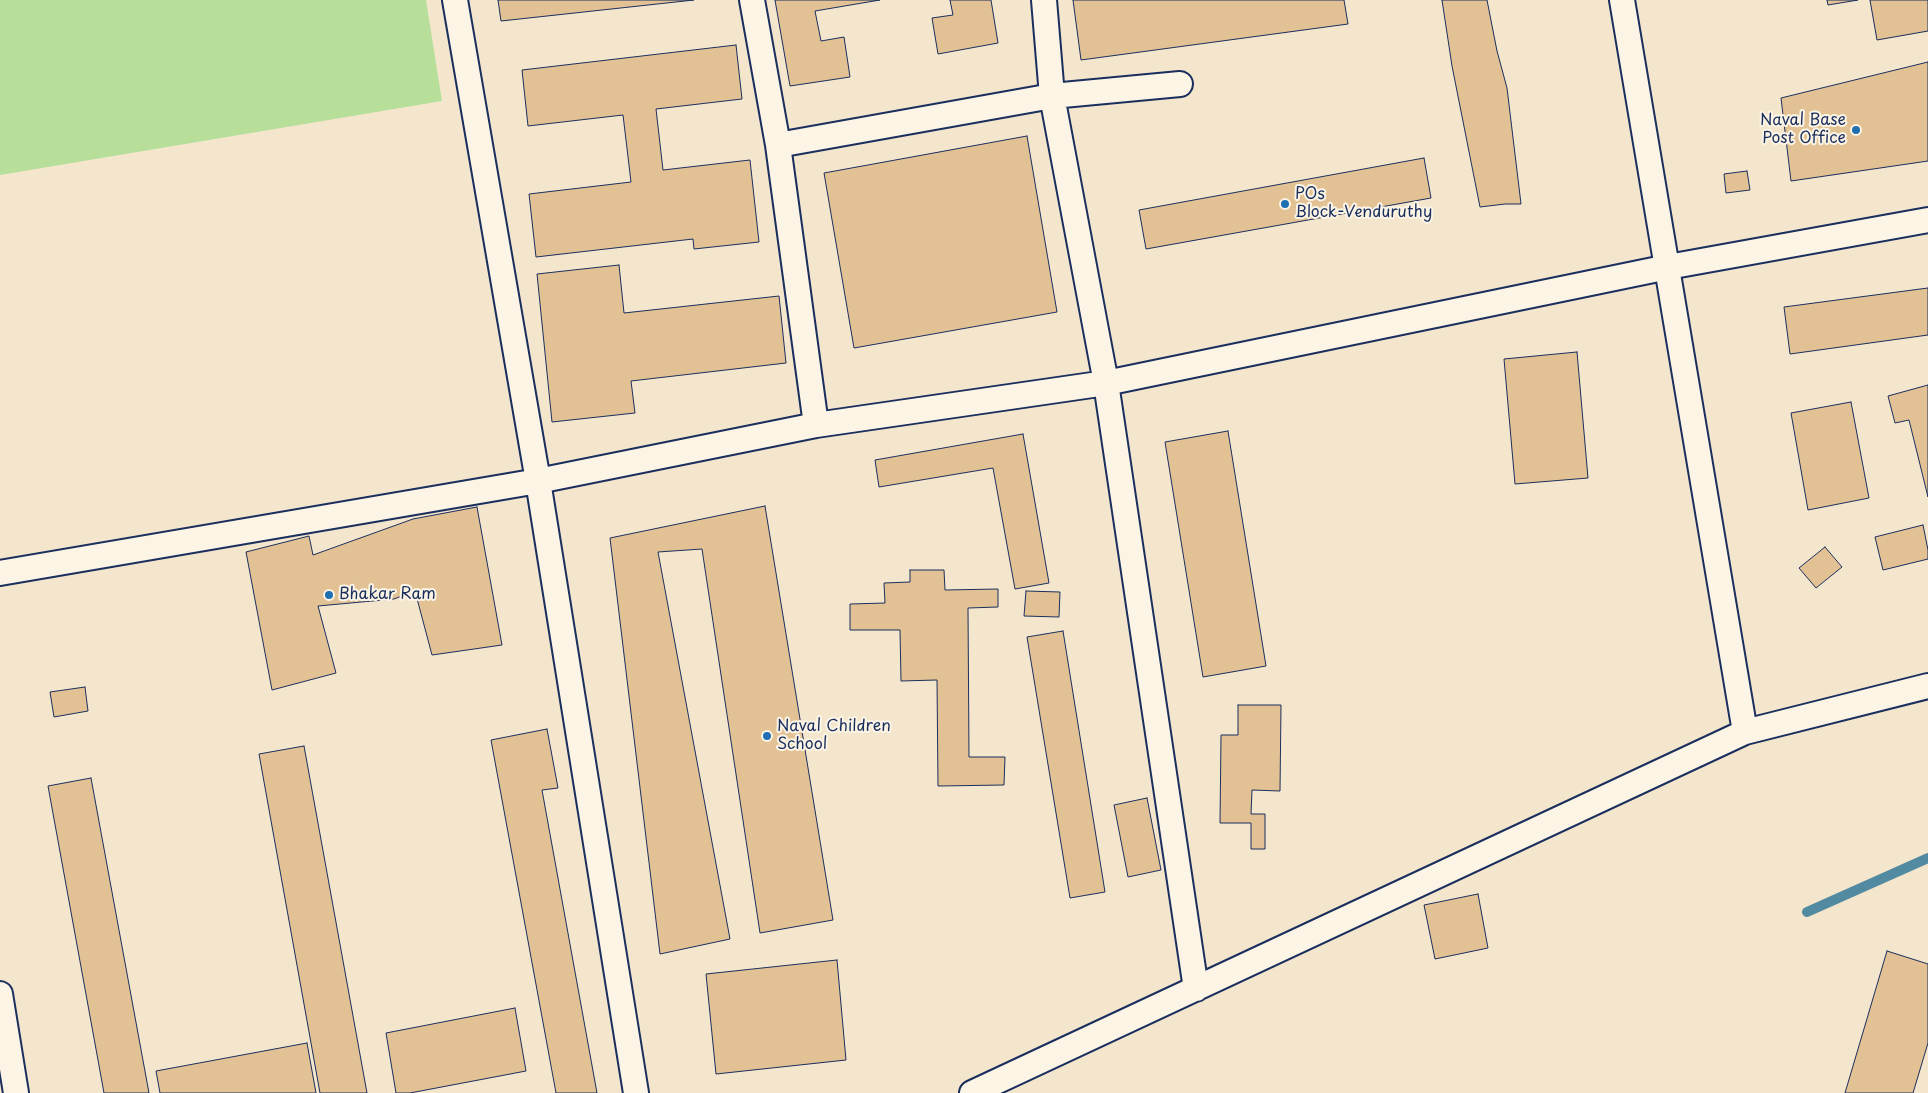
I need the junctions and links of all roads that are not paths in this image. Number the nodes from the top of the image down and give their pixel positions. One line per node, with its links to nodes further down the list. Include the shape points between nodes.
1 (455, 0): 12 (street)
2 (752, 0): 7 (street)
3 (1044, 0): 6 (street)
4 (1622, 0): 9 (street)
5 (1180, 84): 6 (street)
6 (1052, 96): 7 (street); 10 (street)
7 (778, 145): 11 (street)
8 (1928, 220): 9 (street)
9 (1668, 267): 10 (street); 15 (street)
10 (1106, 383): 11 (street); 16 (street)
11 (816, 425): 12 (street)
12 (538, 480): 13 (street); 19 (street)
13 (0, 573)
14 (1928, 686): 15 (street)
15 (1745, 732): 16 (street)
16 (1196, 988): 20 (street)
17 (0, 994): 18 (street)
18 (16, 1093)
19 (636, 1093)
20 (972, 1093)

